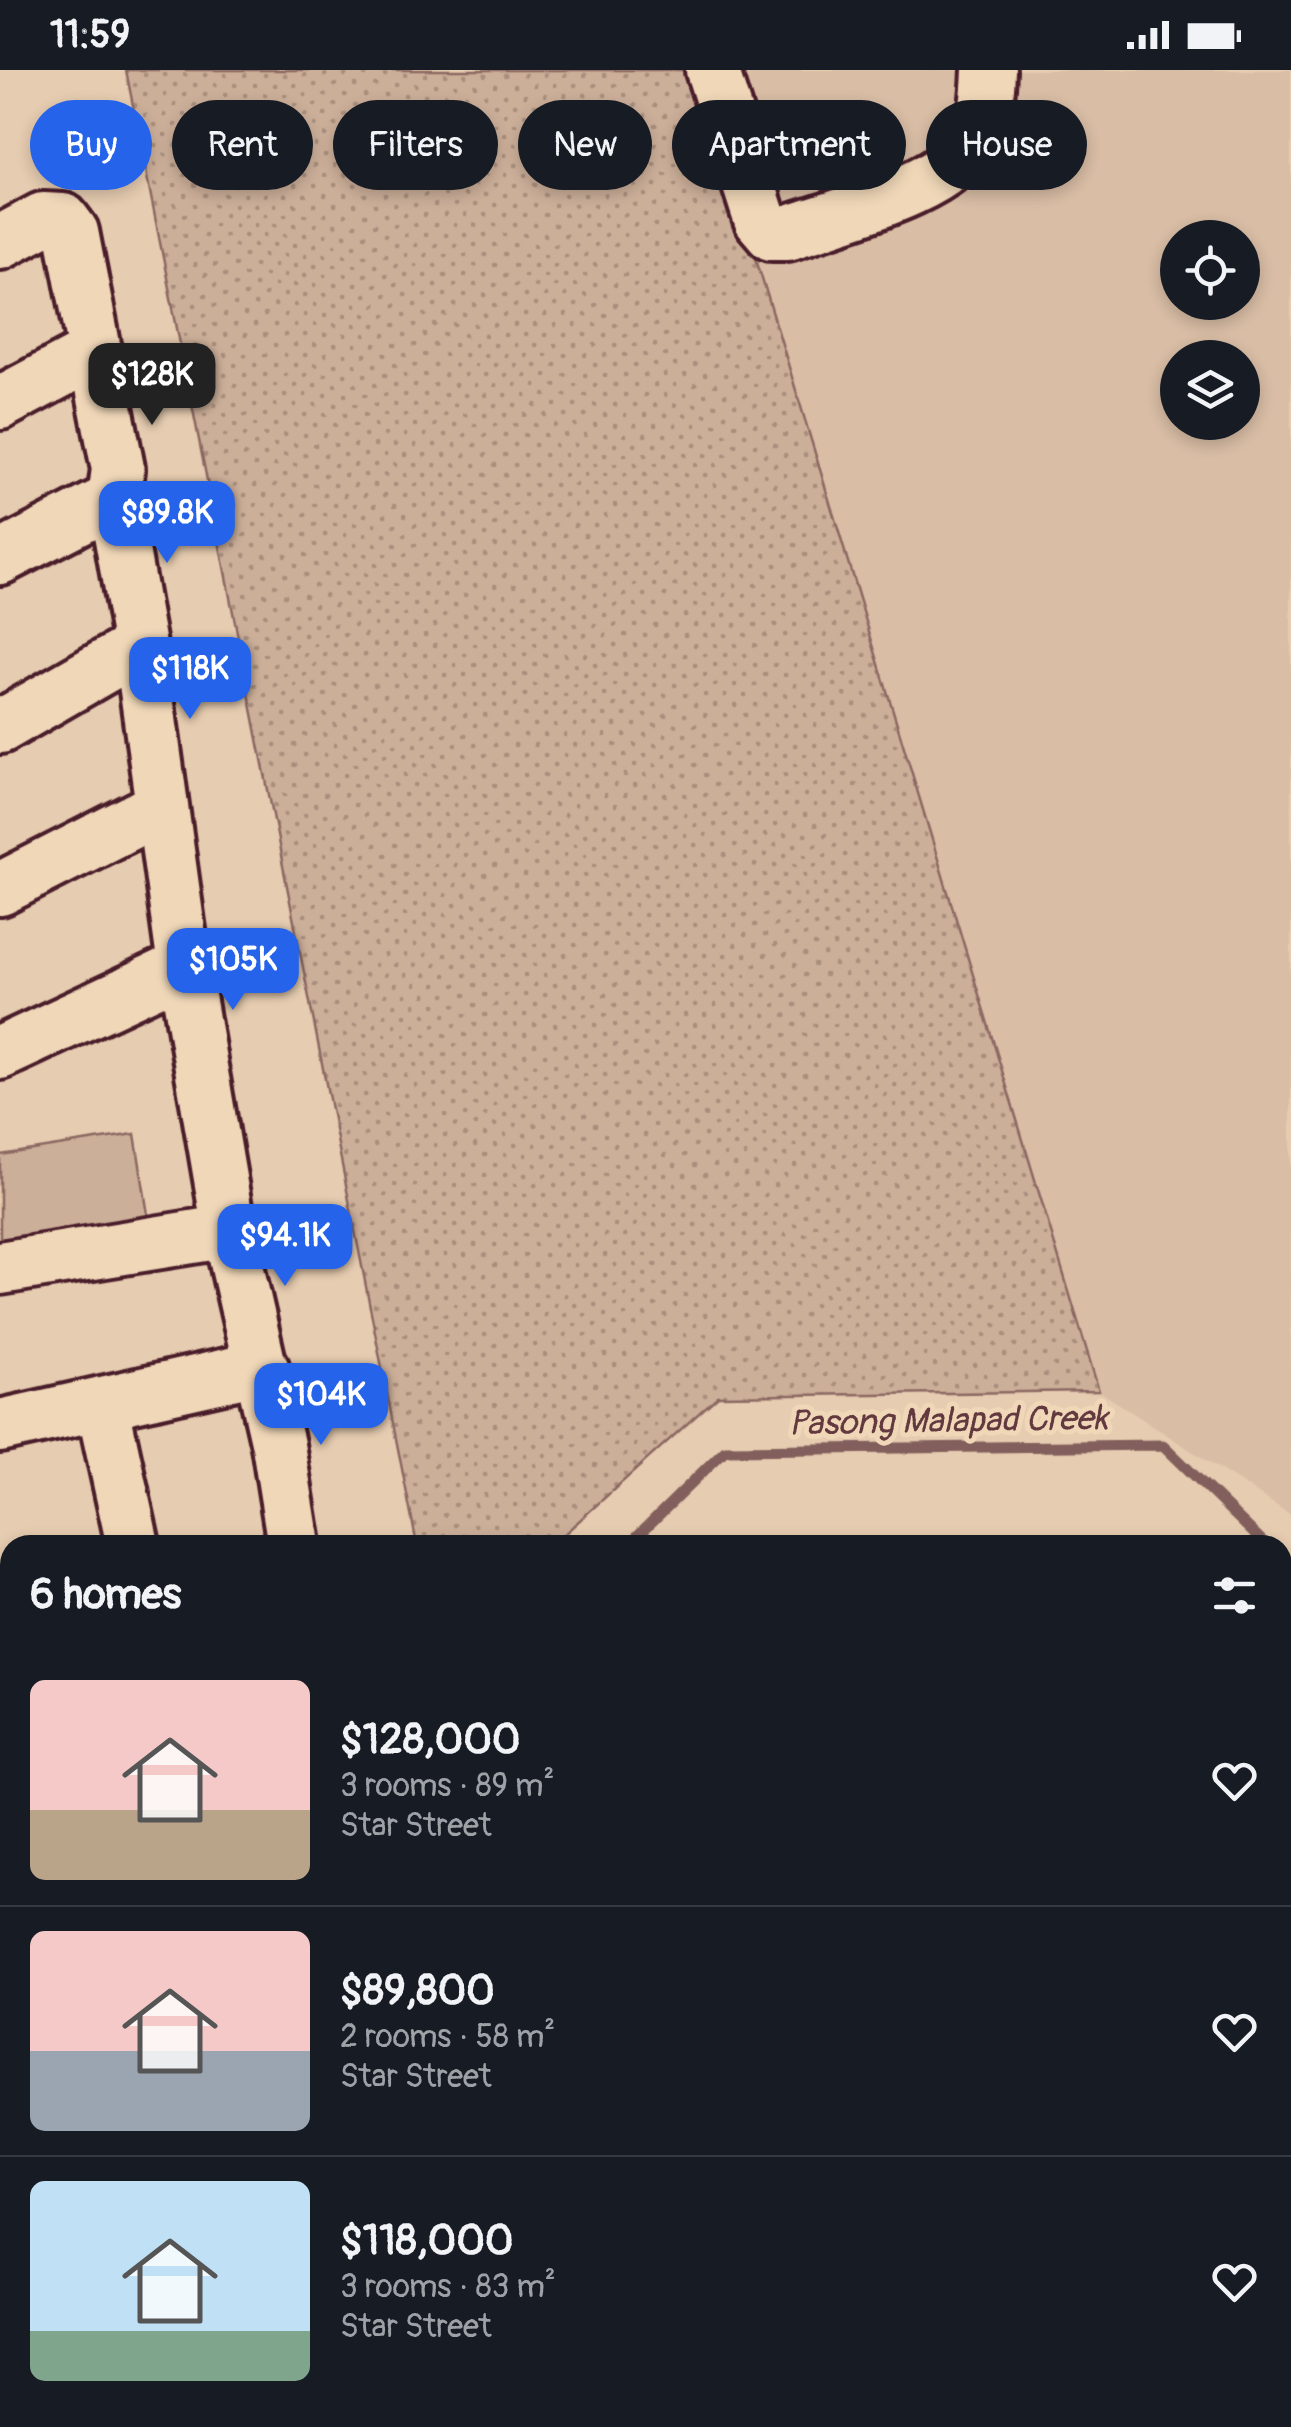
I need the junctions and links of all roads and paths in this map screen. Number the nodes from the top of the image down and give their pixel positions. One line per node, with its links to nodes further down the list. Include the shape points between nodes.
1 (712, 70): 2 (street, via 760,219 772,233 787,233 954,166 976,136)
2 (990, 70)
3 (0, 242): 4 (street, via 43,219 63,220 72,232)
4 (96, 352): 5 (street); 6 (street, via 118,469)
5 (0, 403)
6 (114, 499): 7 (street); 8 (street)
7 (0, 558)
8 (140, 646): 9 (street); 10 (street)
9 (0, 726)
10 (160, 808): 11 (street); 12 (street)
11 (0, 889)
12 (184, 966): 13 (street); 14 (street)
13 (0, 1053)
14 (228, 1231): 15 (street); 16 (street)
15 (0, 1268)
16 (262, 1367): 17 (street); 20 (street)
17 (102, 1403): 18 (street); 19 (street)
18 (0, 1426)
19 (131, 1535)
20 (292, 1535)

